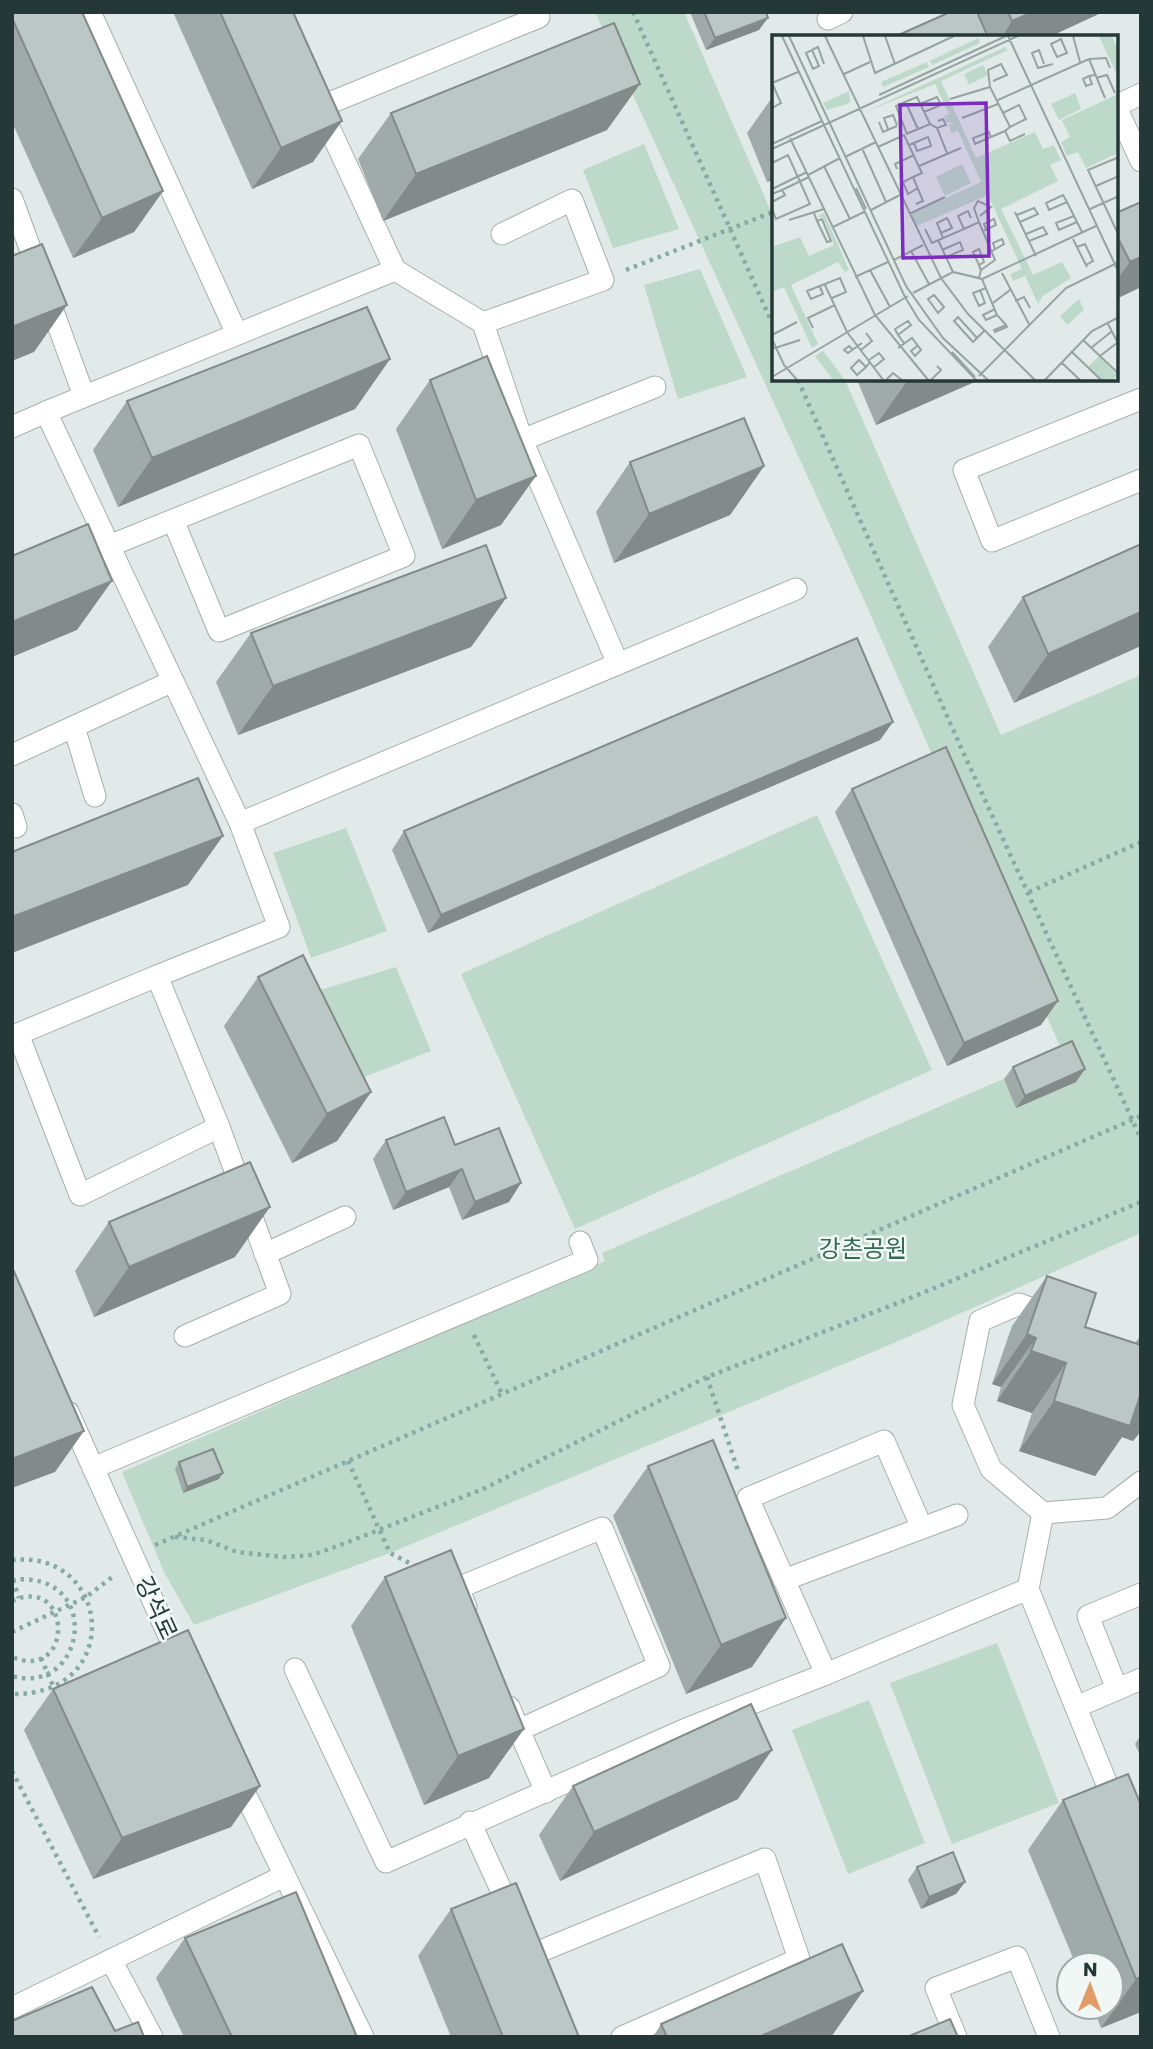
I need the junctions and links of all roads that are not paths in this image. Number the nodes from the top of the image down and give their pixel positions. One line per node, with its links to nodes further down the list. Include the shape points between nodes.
1 (90, 12): 14 (street)
2 (537, 12): 6 (street, via 539,17)
3 (309, 83): 6 (street)
4 (1141, 94): 5 (street)
5 (1118, 105)
6 (320, 107): 12 (street)
7 (1118, 110): 8 (street)
8 (1141, 160)
9 (12, 199): 11 (street)
10 (502, 233): 13 (street, via 572,200 603,279)
11 (21, 250): 16 (street)
12 (395, 270): 13 (street); 14 (street)
13 (483, 323): 20 (street)
14 (237, 334): 16 (street)
15 (655, 387): 20 (street)
16 (84, 396): 18 (street)
17 (1141, 399): 21 (street, via 964,470 992,541)
18 (46, 412): 19 (street); 23 (street)
19 (12, 427)
20 (522, 440): 25 (street)
21 (1141, 480)
22 (173, 520): 22 (street, via 219,631 404,556 359,445); 23 (street)
23 (109, 546): 26 (street)
24 (796, 589): 25 (street)
25 (618, 664): 30 (street)
26 (173, 681): 27 (street); 30 (street)
27 (74, 727): 28 (street); 29 (street)
28 (12, 755)
29 (95, 796)
30 (240, 823): 31 (street, via 279,927)
31 (156, 976): 32 (street); 32 (street, via 18,1034 80,1195)
32 (219, 1127): 35 (street)
33 (345, 1217): 35 (street)
34 (580, 1242): 39 (street, via 587,1260)
35 (265, 1254): 37 (street, via 280,1293)
36 (1068, 1321): 41 (street, via 1019,1304 980,1321 963,1405 991,1469)
37 (185, 1336)
38 (61, 1397): 39 (street, 강석로)
39 (93, 1468): 50 (street, 강석로)
40 (1141, 1482): 41 (street, via 1107,1508)
41 (1043, 1513): 45 (street)
42 (957, 1515): 43 (street)
43 (922, 1528): 44 (street); 44 (street, via 884,1441 748,1498)
44 (784, 1580): 49 (street)
45 (1028, 1589): 49 (street); 54 (street)
46 (1141, 1594): 53 (street, via 1088,1616)
47 (473, 1623): 55 (street, via 458,1588 601,1528 659,1665)
48 (295, 1670): 58 (street, via 386,1861)
49 (827, 1674): 57 (street, via 686,1729)
50 (187, 1676)
51 (1141, 1679): 53 (street)
52 (499, 1683): 55 (street)
53 (1117, 1689): 54 (street)
54 (1076, 1707): 59 (street)
55 (519, 1730): 57 (street)
56 (230, 1764): 60 (street)
57 (546, 1792): 58 (street)
58 (470, 1822): 61 (street)
59 (1126, 1829)
60 (284, 1876): 62 (street); 66 (street)
61 (531, 1955): 63 (street); 67 (street, via 765,1859 799,1959)
62 (111, 1960): 64 (street); 65 (street)
63 (541, 1978)
64 (12, 2008)
65 (152, 2037)
66 (363, 2037)
67 (622, 2037)
68 (956, 2037): 69 (street, via 936,1989 1017,1957)
69 (1049, 2037)

